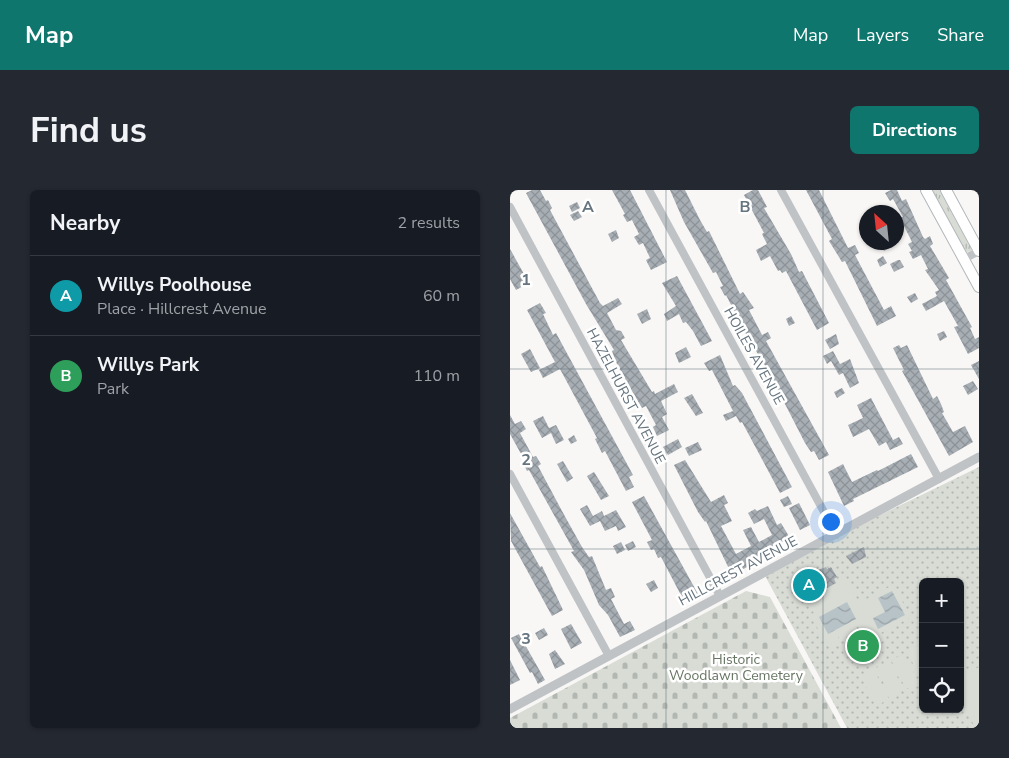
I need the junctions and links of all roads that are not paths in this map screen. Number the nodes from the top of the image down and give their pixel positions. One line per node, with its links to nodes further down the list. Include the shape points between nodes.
1 (649, 190): 12 (street, HOILES AVENUE)
2 (781, 190): 11 (street)
3 (926, 190): 7 (main road)
4 (946, 190): 6 (main road)
5 (510, 207): 13 (street, HAZELHURST AVENUE)
6 (979, 251): 7 (street)
7 (964, 259): 8 (main road)
8 (979, 287)
9 (979, 457): 11 (street, HILLCREST AVENUE)
10 (510, 474): 14 (street)
11 (939, 479): 12 (street, HILLCREST AVENUE)
12 (836, 534): 13 (street, HILLCREST AVENUE)
13 (720, 596): 14 (street, HILLCREST AVENUE)
14 (609, 656): 15 (street, HILLCREST AVENUE)
15 (510, 709)

